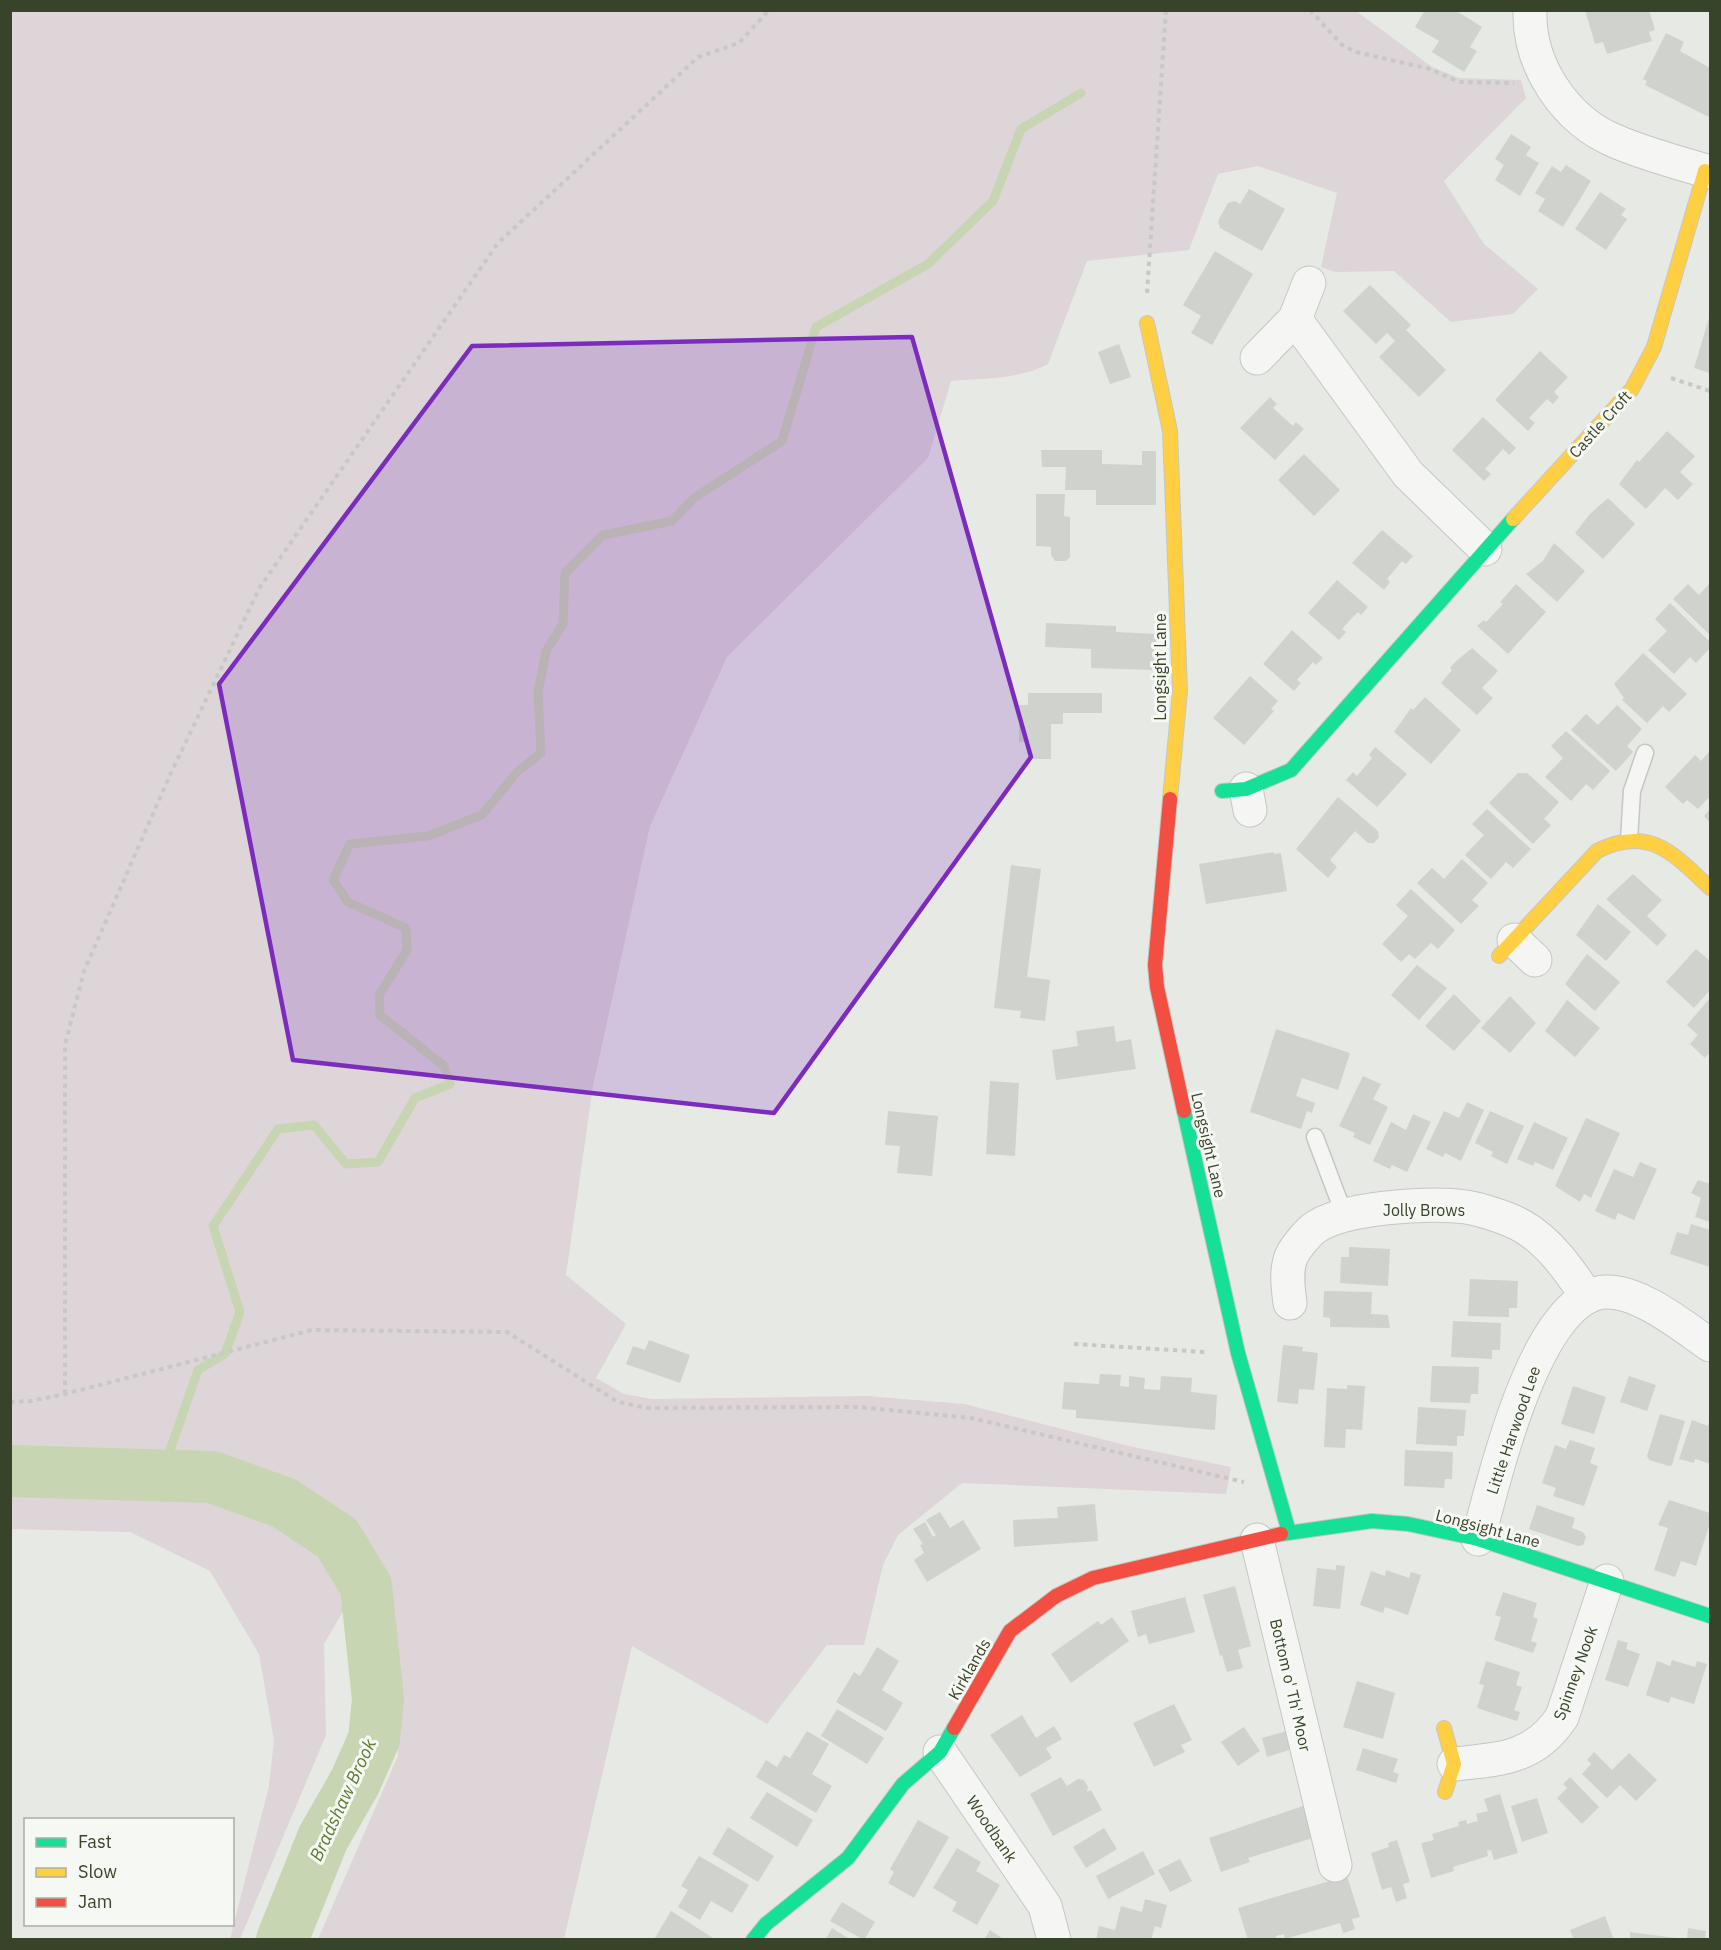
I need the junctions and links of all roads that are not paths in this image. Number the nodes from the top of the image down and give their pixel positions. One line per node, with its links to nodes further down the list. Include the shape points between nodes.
1 (1530, 10): 2 (street, via 1542,72 1586,124 1614,141)
2 (1708, 172): 7 (street, Castle Croft, via 1644,369 1632,389)
3 (1309, 283): 4 (street)
4 (1296, 319): 6 (street); 7 (street, via 1408,474)
5 (1147, 323): 18 (street, Longsight Lane, via 1170,430 1180,691 1156,976 1238,1353)
6 (1257, 358)
7 (1485, 549): 9 (street, Castle Croft, via 1291,770)
8 (1645, 753): 10 (lane, via 1632,791)
9 (1239, 796)
10 (1629, 840): 11 (street, via 1650,840 1667,849); 12 (street, via 1612,842 1597,851)
11 (1710, 888)
12 (1516, 952)
13 (1315, 1137): 14 (lane)
14 (1344, 1214): 15 (street, Jolly Brows, via 1447,1206 1467,1208 1521,1225 1570,1272); 16 (street, Jolly Brows, via 1313,1229 1292,1254)
15 (1587, 1297): 17 (street, via 1605,1292 1624,1293 1662,1312); 19 (street, Little Harwood Lee, via 1566,1313 1549,1335 1530,1374)
16 (1290, 1303)
17 (1710, 1345)
18 (1288, 1532): 19 (street, Longsight Lane, via 1372,1521 1408,1524); 20 (street, Kirklands)
19 (1478, 1539): 21 (street, Longsight Lane)
20 (1257, 1540): 24 (street, Kirklands, via 1093,1578 1056,1596 1010,1631); 26 (street, Bottom o' Th' Moor, via 1331,1829)
21 (1607, 1581): 22 (street, Longsight Lane); 25 (street, Spinney Nook, via 1562,1717 1551,1734 1517,1754)
22 (1710, 1616)
23 (1444, 1728): 25 (street, Spinney Nook)
24 (940, 1752): 27 (street, Kirklands, via 903,1784 848,1858 766,1924); 28 (street, Woodbank, via 1056,1902)
25 (1450, 1778)
26 (1335, 1865)
27 (753, 1940)
28 (1054, 1940)

